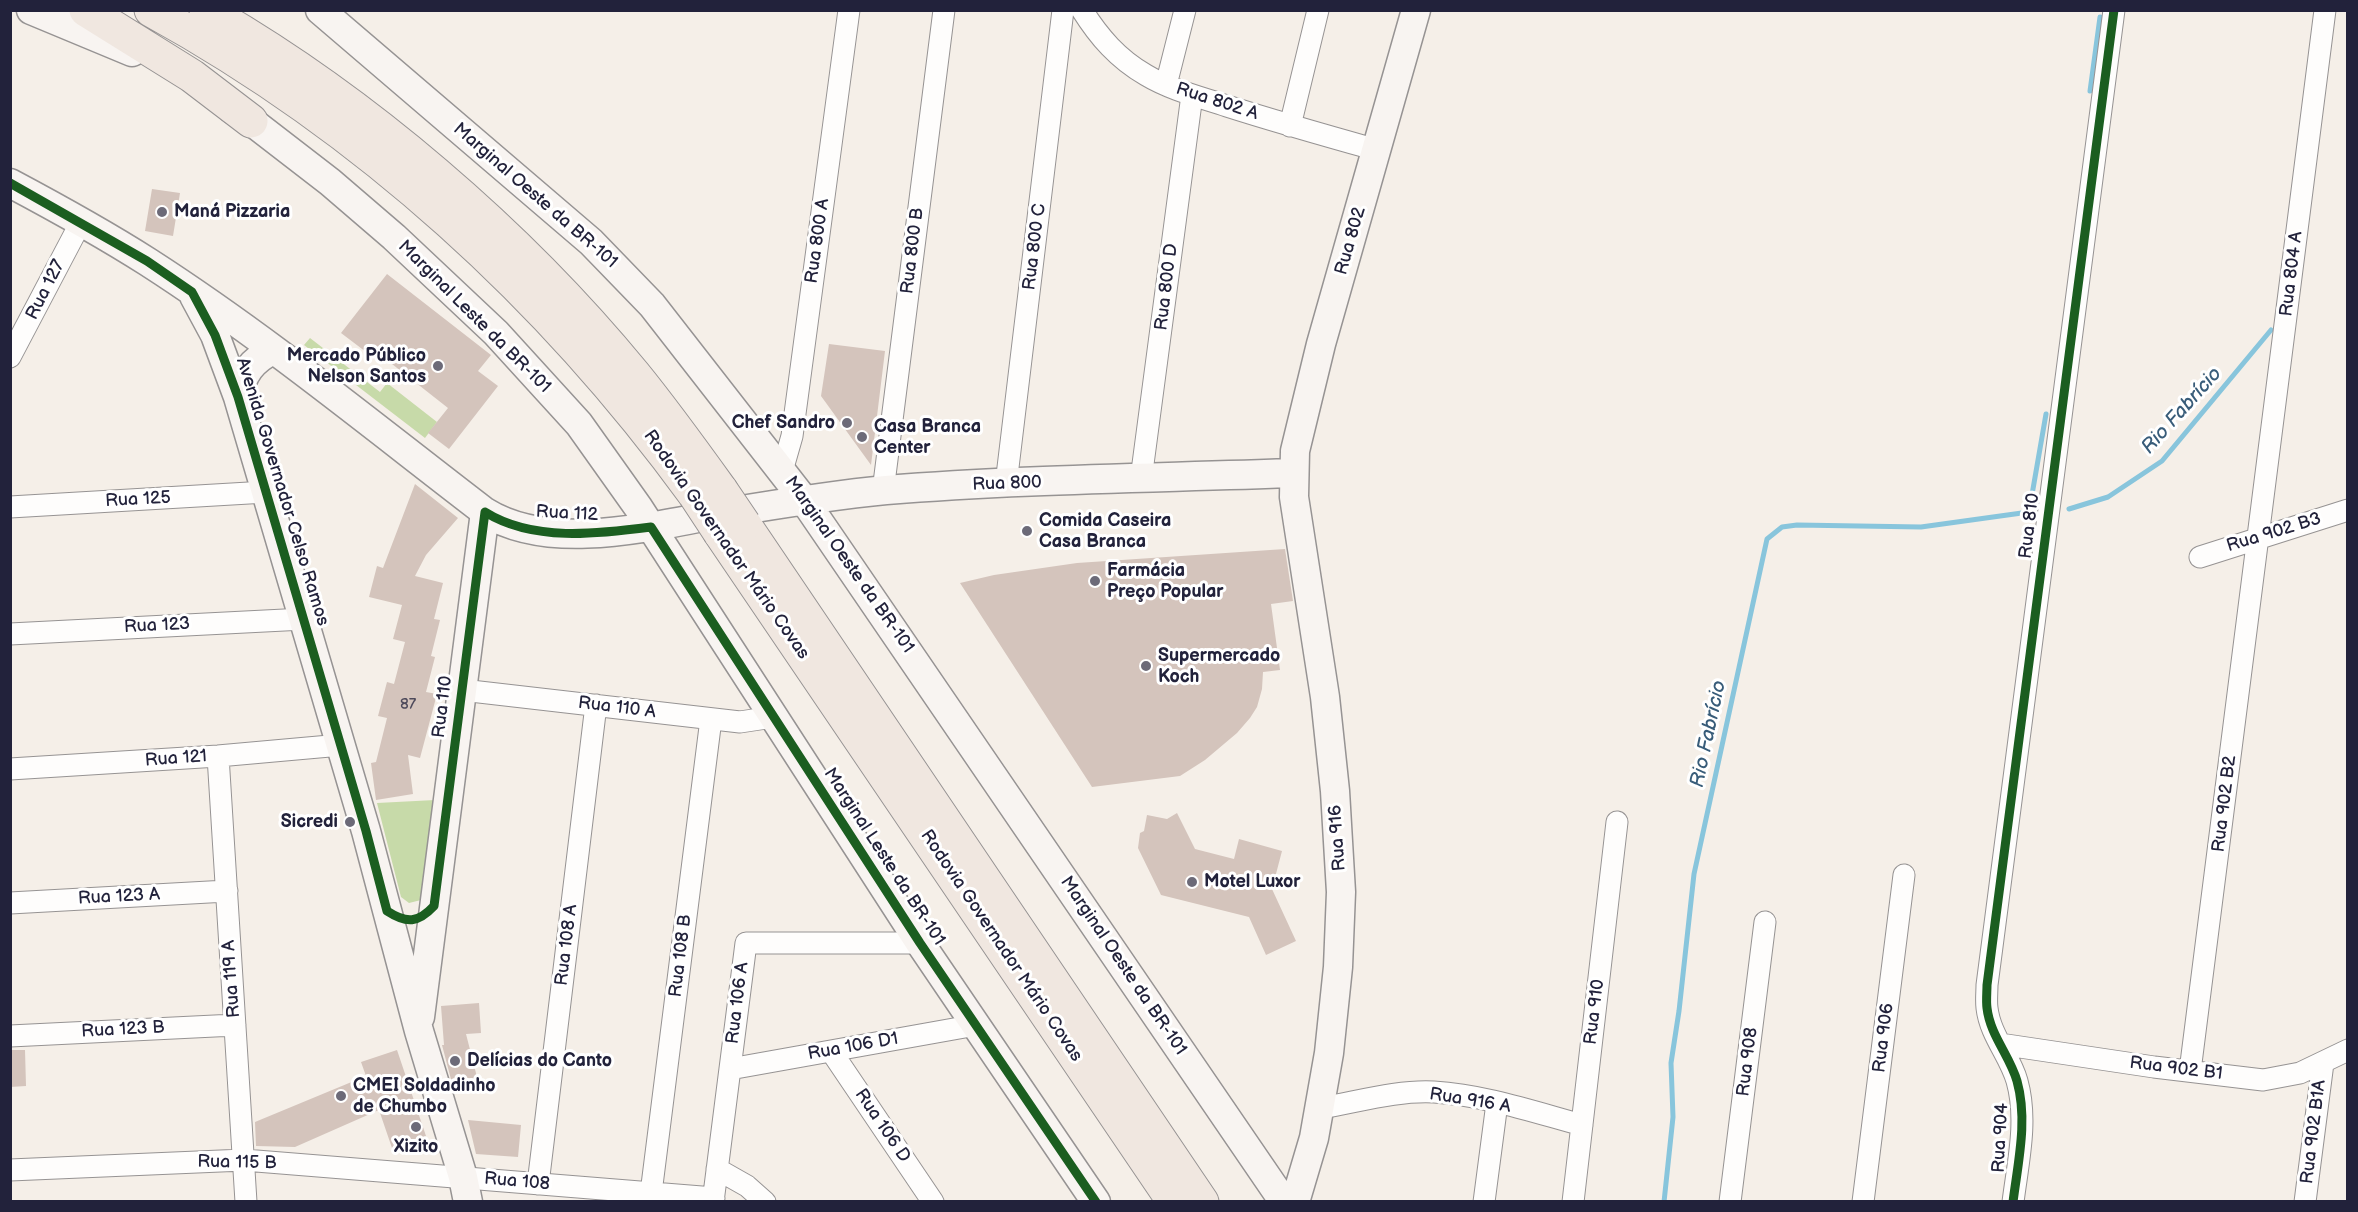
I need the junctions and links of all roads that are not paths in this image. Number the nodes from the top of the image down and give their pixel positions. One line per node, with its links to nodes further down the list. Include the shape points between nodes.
1 (31, 10): 17 (main road, Marginal Leste da BR-101, via 136,54)
2 (86, 10): 17 (highway, via 192,76)
3 (151, 10): 36 (highway, Rodovia Governador Mário Covas, via 281,90 433,207 525,293)
4 (206, 10): 36 (highway, Rodovia Governador Mário Covas, via 265,46 375,125 473,207 613,350 669,418)
5 (320, 10): 26 (main road, Marginal Oeste da BR-101, via 616,265 670,326)
6 (849, 10): 26 (street, Rua 800 A, via 792,436)
7 (944, 10): 30 (street, Rua 800 B)
8 (1064, 10): 29 (street, Rua 800 C)
9 (1082, 10): 15 (street, Rua 802 A, via 1109,47)
10 (1185, 10): 15 (street)
11 (1318, 10): 18 (street)
12 (1416, 10): 19 (main road, Rua 802)
13 (2114, 10): 63 (street, Rua 810, via 1987,985 1986,1007)
14 (2325, 10): 40 (street, Rua 804 A)
15 (1166, 85): 16 (street, Rua 802 A)
16 (1192, 95): 18 (street, Rua 802 A); 28 (street, Rua 800 D)
17 (251, 121): 38 (main road, Marginal Leste da BR-101, via 386,230 496,333 579,424)
18 (1290, 126): 19 (street, Rua 802 A)
19 (1377, 150): 27 (main road, Rua 802, via 1318,354)
20 (10, 183): 21 (main road)
21 (81, 222): 22 (main road); 24 (street, Rua 127)
22 (192, 291): 23 (main road, Rua 112); 25 (main road, Avenida Governador Celso Ramos, via 215,335)
23 (273, 350): 25 (main road, Avenida Governador Celso Ramos, via 249,368); 37 (main road, Rua 112)
24 (10, 357)
25 (238, 397): 31 (main road, Avenida Governador Celso Ramos)
26 (782, 471): 33 (main road, Marginal Oeste da BR-101); 36 (main road, via 769,496)
27 (1293, 473): 28 (main road, Rua 800); 70 (main road, Rua 916, via 1325,697 1340,868 1338,967)
28 (1141, 479): 29 (main road, Rua 800)
29 (1006, 484): 30 (main road, Rua 800)
30 (883, 490): 32 (main road, Rua 800)
31 (266, 492): 34 (street, Rua 125); 42 (main road, Avenida Governador Celso Ramos)
32 (854, 495): 33 (main road, Rua 800); 39 (main road, via 838,513)
33 (804, 500): 36 (main road, Rua 800); 39 (main road, Marginal Oeste da BR-101)
34 (10, 507)
35 (2348, 510): 40 (street, Rua 902 B3)
36 (727, 511): 38 (main road, Rua 112); 39 (main road, via 782,514); 83 (highway, Rodovia Governador Mário Covas); 84 (highway, Rodovia Governador Mário Covas)
37 (485, 512): 38 (main road, Rua 112, via 507,524 548,531 608,532); 44 (main road, Rua 110)
38 (651, 527): 46 (main road, Marginal Leste da BR-101)
39 (828, 534): 85 (main road, Marginal Oeste da BR-101)
40 (2259, 538): 41 (street, Rua 902 B3); 68 (street, Rua 902 B2)
41 (2200, 557)
42 (304, 619): 43 (street, Rua 123); 48 (main road, Avenida Governador Celso Ramos)
43 (10, 634)
44 (462, 690): 45 (street, Rua 110 A); 55 (main road, Rua 110)
45 (596, 705): 47 (street, Rua 110 A); 75 (street, Rua 108 A)
46 (773, 717): 47 (street, Rua 110 A, via 740,722); 58 (main road, Marginal Leste da BR-101)
47 (711, 719): 77 (street, Rua 108 B)
48 (341, 745): 49 (street, Rua 121); 56 (main road, Avenida Governador Celso Ramos)
49 (218, 756): 50 (street, Rua 121); 53 (street, Rua 119 A)
50 (10, 769)
51 (1617, 822): 71 (street, Rua 910)
52 (1904, 875): 90 (street, Rua 906)
53 (227, 891): 54 (street, Rua 123 A); 59 (street, Rua 119 A)
54 (10, 903)
55 (434, 906): 56 (main road, via 425,916 412,921); 61 (main road, Rua 110)
56 (387, 911): 61 (main road, Avenida Governador Celso Ramos)
57 (1765, 922): 89 (street, Rua 908)
58 (920, 943): 60 (main road, Marginal Leste da BR-101); 67 (street, Rua 106 A, via 746,943)
59 (235, 1025): 62 (street, Rua 123 B); 72 (street, Rua 119 A)
60 (976, 1025): 65 (street, Rua 106 D1); 82 (main road, Marginal Leste da BR-101)
61 (419, 1031): 76 (main road, Avenida Governador Celso Ramos)
62 (10, 1036)
63 (2000, 1044): 68 (street, Rua 902 B1); 91 (street, Rua 904, via 2017,1080 2022,1118)
64 (2348, 1050): 66 (street, Rua 902 B1)
65 (831, 1051): 67 (street, Rua 106 D1); 81 (street, Rua 106 D)
66 (2323, 1063): 68 (street, Rua 902 B1, via 2300,1073 2263,1080); 92 (street, Rua 902 B1A)
67 (730, 1069): 73 (street, Rua 106 A)
68 (2190, 1071)
69 (1497, 1103): 70 (street, Rua 916 A, via 1433,1092); 71 (street, Rua 916 A); 87 (street)
70 (1321, 1108): 86 (main road, Rua 916)
71 (1582, 1125): 88 (street, Rua 910)
72 (244, 1160): 74 (street, Rua 115 B); 76 (street, Rua 115 B); 79 (street, Rua 119 A)
73 (717, 1169): 78 (street, Rua 106 A); 80 (street)
74 (10, 1170)
75 (538, 1184): 76 (street, Rua 108); 77 (street, Rua 108)
76 (466, 1189)
77 (651, 1193): 78 (street, Rua 108)
78 (713, 1200)
79 (246, 1202)
80 (765, 1202)
81 (933, 1202)
82 (1096, 1202)
83 (1174, 1202)
84 (1202, 1202)
85 (1284, 1202)
86 (1295, 1202)
87 (1484, 1202)
88 (1573, 1202)
89 (1730, 1202)
90 (1863, 1202)
91 (2013, 1202)
92 (2305, 1202)

